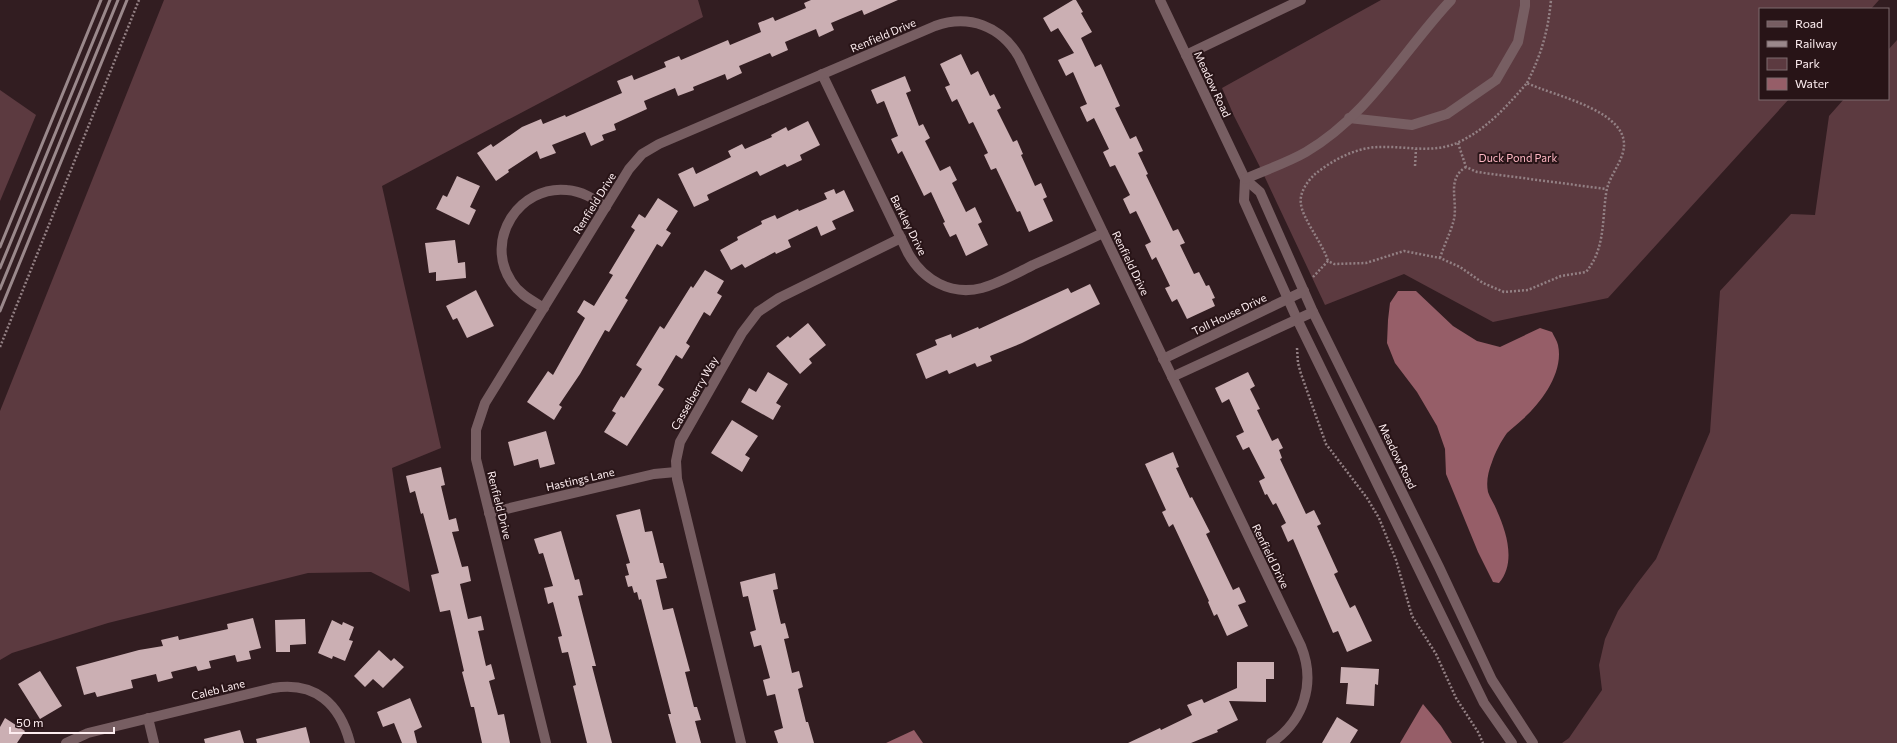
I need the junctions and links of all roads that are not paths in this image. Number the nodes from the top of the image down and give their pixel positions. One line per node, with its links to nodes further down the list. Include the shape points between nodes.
1 (1160, 0): 5 (street, Meadow Road)
2 (1301, 0): 5 (street)
3 (1451, 0): 7 (street, via 1376,93)
4 (1525, 0): 7 (street, via 1518,42 1496,80 1447,114 1412,125)
5 (1186, 54): 8 (street, Meadow Road)
6 (822, 74): 9 (street, Renfield Drive, via 653,146 633,164); 10 (street, Renfield Drive, via 946,22 973,22 993,30 1006,40 1019,57); 11 (street, Barkley Drive)
7 (1349, 118): 8 (street, via 1306,152)
8 (1245, 179): 12 (street, Meadow Road, via 1260,192); 13 (street, Meadow Road, via 1244,201)
9 (606, 207): 14 (street, Renfield Drive); 14 (street, via 579,192 550,190 533,196 509,220 502,237 501,248 506,271 518,291)
10 (1103, 233): 11 (street, Barkley Drive, via 993,284 966,290 950,288 934,282 925,275 910,258); 17 (street, Renfield Drive)
11 (901, 238): 19 (street, Casselberry Way, via 776,300 755,315 686,429 678,451)
12 (1304, 291): 13 (street, Toll House Drive); 15 (street, Meadow Road)
13 (1288, 299): 16 (street, Meadow Road); 17 (street, Toll House Drive)
14 (544, 308): 20 (street, Renfield Drive, via 485,403 478,419 475,436 476,454)
15 (1313, 312): 16 (street); 29 (street, Meadow Road, via 1492,680)
16 (1297, 319): 18 (street); 28 (street, Meadow Road, via 1484,703)
17 (1163, 359): 18 (street, Renfield Drive)
18 (1172, 377): 27 (street, Renfield Drive, via 1305,658 1308,684 1304,703 1291,726)
19 (676, 472): 20 (street, Hastings Lane, via 652,474); 26 (street, Casselberry Way)
20 (489, 513): 25 (street, Renfield Drive)
21 (148, 718): 22 (street, Caleb Lane, via 83,734); 23 (street); 24 (street, Caleb Lane, via 273,688 294,687 315,693 332,705 344,723)
22 (66, 743)
23 (154, 743)
24 (350, 743)
25 (546, 743)
26 (741, 743)
27 (1271, 743)
28 (1512, 743)
29 (1533, 743)

